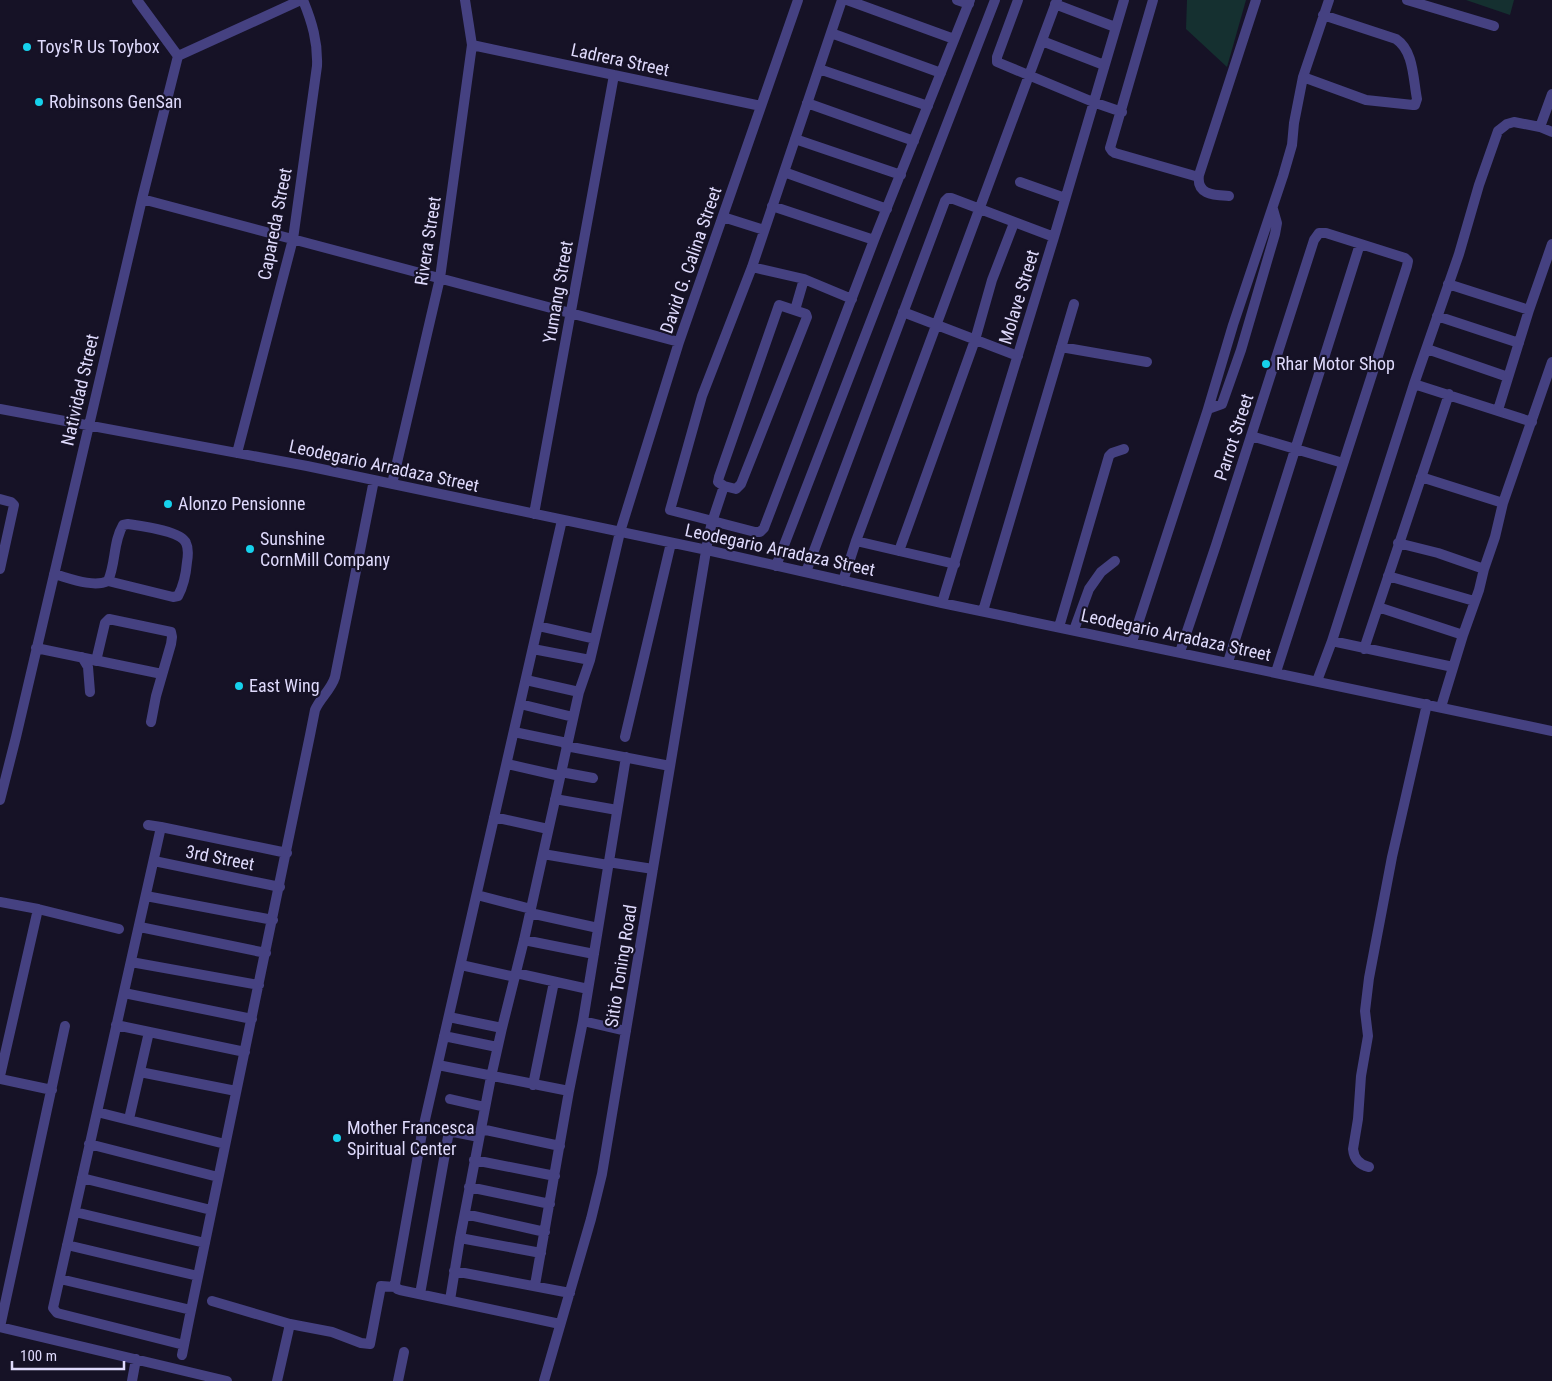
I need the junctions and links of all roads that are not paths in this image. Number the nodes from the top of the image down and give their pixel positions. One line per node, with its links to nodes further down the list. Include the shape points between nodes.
1 (137, 0): 24 (street)
2 (302, 0): 24 (street); 56 (street, Capareda Street, via 312,22 318,51)
3 (465, 0): 23 (street, Rivera Street)
4 (798, 0): 34 (street, David G. Calina Street)
5 (842, 0): 20 (street)
6 (847, 0): 21 (street)
7 (957, 0): 15 (street)
8 (994, 0): 114 (street)
9 (1018, 0): 29 (street, via 997,60 1000,65)
10 (1124, 0): 19 (street, Molave Street)
11 (1153, 0): 36 (street)
12 (1256, 0): 43 (street)
13 (1329, 0): 17 (street)
14 (1407, 0): 18 (street)
15 (969, 2): 21 (street)
16 (1056, 2): 19 (street); 22 (street)
17 (1323, 16): 30 (street); 30 (street, via 1402,44 1409,57 1416,103 1366,100)
18 (1494, 26)
19 (1115, 27): 25 (street, Molave Street)
20 (831, 33): 26 (street); 27 (street)
21 (954, 39): 27 (street)
22 (1042, 41): 25 (street); 29 (street)
23 (472, 45): 28 (street, Ladrera Street); 61 (street, Rivera Street)
24 (178, 56): 47 (street, Natividad Street)
25 (1104, 65): 32 (street, Molave Street)
26 (819, 69): 33 (street); 35 (street)
27 (941, 73): 35 (street)
28 (614, 75): 34 (street, Ladrera Street); 69 (street, Yumang Street)
29 (1028, 76): 32 (street); 50 (street)
30 (1303, 77): 53 (street, via 1292,145 1272,208)
31 (1552, 94): 37 (street)
32 (1093, 102): 36 (street); 46 (street, Molave Street)
33 (807, 103): 39 (street); 40 (street)
34 (761, 106): 51 (street, David G. Calina Street)
35 (928, 106): 40 (street)
36 (1122, 112): 43 (street, via 1110,146 1112,151)
37 (1540, 127): 38 (street); 63 (street, via 1514,122 1498,131)
38 (1552, 132)
39 (795, 139): 41 (street); 42 (street)
40 (914, 141): 42 (street)
41 (784, 172): 48 (street); 49 (street)
42 (900, 175): 49 (street)
43 (1199, 175): 45 (street, via 1199,187)
44 (1020, 182): 46 (street)
45 (1230, 196)
46 (1066, 198): 55 (street, Molave Street)
47 (142, 199): 56 (street); 91 (street, Natividad Street)
48 (772, 206): 54 (street); 57 (street)
49 (887, 209): 57 (street)
50 (980, 209): 52 (street); 68 (street, via 951,198 944,201); 72 (street)
51 (722, 220): 54 (street); 74 (street, David G. Calina Street)
52 (1014, 222): 55 (street); 73 (street)
53 (1271, 223): 71 (street); 78 (street, via 1275,234)
54 (763, 233): 60 (street)
55 (1054, 237): 79 (street, Molave Street)
56 (293, 239): 61 (street); 95 (street, Capareda Street)
57 (874, 240): 64 (street)
58 (1360, 244): 92 (street, Parrot Street, via 1326,233 1319,233 1314,240); 94 (street); 96 (street, via 1408,261)
59 (1552, 244): 67 (street)
60 (752, 266): 62 (street); 105 (street, via 702,396 670,510)
61 (440, 278): 69 (street); 99 (street, Rivera Street)
62 (804, 279): 64 (street); 66 (street)
63 (1448, 284): 67 (street); 70 (street)
64 (852, 298): 105 (street, via 764,528 755,532)
65 (1074, 304): 76 (street)
66 (795, 310): 100 (street, via 779,305 719,477 718,482); 100 (street, via 807,316 747,469 738,488)
67 (1529, 310): 75 (street)
68 (903, 312): 72 (street); 117 (street)
69 (570, 313): 74 (street); 103 (street, Yumang Street)
70 (1437, 316): 75 (street); 77 (street)
71 (1233, 325): 78 (street); 82 (street)
72 (937, 326): 73 (street); 107 (street)
73 (975, 340): 79 (street); 111 (street)
74 (679, 342): 106 (street, David G. Calina Street)
75 (1519, 343): 83 (street)
76 (1061, 347): 80 (street); 125 (street)
77 (1427, 349): 83 (street); 84 (street)
78 (1241, 350): 85 (street)
79 (1018, 356): 113 (street, Molave Street)
80 (1147, 362)
81 (1552, 362): 90 (street)
82 (1218, 374): 85 (street); 88 (street)
83 (1508, 377): 89 (street)
84 (1414, 384): 86 (street); 131 (street)
85 (1229, 387): 88 (street, via 1222,404)
86 (1449, 394): 89 (street); 97 (street)
87 (0, 409): 91 (street, Leodegario Arradaza Street)
88 (1208, 409): 132 (street)
89 (1498, 410): 90 (street)
90 (1532, 422): 102 (street)
91 (88, 427): 95 (street, Leodegario Arradaza Street); 118 (street, Natividad Street)
92 (1251, 436): 94 (street); 136 (street, Parrot Street)
93 (1124, 449): 127 (street, via 1109,456)
94 (1296, 450): 96 (street); 140 (street)
95 (237, 453): 98 (street, Leodegario Arradaza Street)
96 (1343, 463): 142 (street)
97 (1421, 477): 102 (street); 109 (street)
98 (374, 480): 99 (street, Leodegario Arradaza Street); 169 (street, via 335,677 315,710)
99 (392, 484): 103 (street, Leodegario Arradaza Street)
100 (724, 486): 105 (street, Sitio Toning Road)
101 (0, 499): 115 (street, via 14,505)
102 (1503, 503): 116 (street, via 1496,537)
103 (534, 514): 104 (street, Leodegario Arradaza Street)
104 (562, 520): 106 (street, Leodegario Arradaza Street); 126 (street)
105 (712, 522): 110 (street, Sitio Toning Road)
106 (620, 532): 108 (street, Leodegario Arradaza Street); 130 (street, David G. Calina Street)
107 (856, 541): 111 (street); 121 (street)
108 (671, 543): 110 (street, Leodegario Arradaza Street); 155 (street)
109 (1398, 543): 116 (street); 119 (street)
110 (707, 550): 114 (street, Leodegario Arradaza Street); 159 (street, Sitio Toning Road)
111 (899, 551): 113 (street)
112 (1115, 560): 128 (street, via 1089,589)
113 (955, 564): 123 (street, Molave Street)
114 (776, 566): 117 (street, Leodegario Arradaza Street)
115 (0, 568)
116 (1484, 569): 122 (street)
117 (806, 572): 121 (street, Leodegario Arradaza Street)
118 (54, 574): 120 (street, via 92,583); 133 (street, Natividad Street)
119 (1388, 576): 122 (street); 124 (street)
120 (108, 580): 120 (street, via 119,532 124,525 159,530 180,536 186,542 186,568 178,596)
121 (843, 581): 123 (street, Leodegario Arradaza Street)
122 (1474, 601): 129 (street)
123 (942, 603): 125 (street, Leodegario Arradaza Street)
124 (1378, 607): 129 (street); 135 (street)
125 (982, 611): 127 (street, Leodegario Arradaza Street)
126 (538, 626): 130 (street); 134 (street)
127 (1059, 627): 128 (street, Leodegario Arradaza Street)
128 (1074, 630): 132 (street, Leodegario Arradaza Street)
129 (1462, 634): 141 (street)
130 (595, 639): 138 (street, David G. Calina Street)
131 (1332, 641): 135 (street); 145 (street)
132 (1132, 642): 136 (street, Leodegario Arradaza Street)
133 (36, 648): 137 (street); 163 (street, Natividad Street)
134 (533, 649): 138 (street); 144 (street)
135 (1364, 649): 141 (street)
136 (1180, 652): 140 (street, Leodegario Arradaza Street)
137 (82, 657): 139 (street); 146 (street, via 88,667)
138 (590, 660): 147 (street, David G. Calina Street)
139 (96, 661): 143 (street); 143 (street, via 105,623 109,619 167,630 172,637)
140 (1228, 662): 142 (street, Leodegario Arradaza Street)
141 (1453, 667): 150 (street)
142 (1276, 672): 145 (street, Leodegario Arradaza Street)
143 (162, 674): 152 (street)
144 (526, 680): 147 (street); 148 (street)
145 (1317, 681): 149 (street, Leodegario Arradaza Street)
146 (90, 692)
147 (578, 692): 151 (street, David G. Calina Street)
148 (520, 704): 151 (street); 154 (street)
149 (1427, 704): 150 (street, Leodegario Arradaza Street); 226 (street, via 1392,857 1369,978 1365,1011 1368,1036 1353,1149 1357,1160)
150 (1441, 707): 153 (street, Leodegario Arradaza Street)
151 (573, 717): 156 (street, David G. Calina Street)
152 (151, 722)
153 (1552, 731)
154 (514, 732): 156 (street); 158 (street)
155 (625, 737)
156 (567, 745): 157 (street); 160 (street, David G. Calina Street)
157 (626, 757): 159 (street); 164 (street)
158 (507, 764): 160 (street); 165 (street)
159 (670, 766): 173 (street, Sitio Toning Road)
160 (560, 774): 161 (street); 162 (street, David G. Calina Street)
161 (593, 778)
162 (555, 799): 164 (street); 168 (street, David G. Calina Street)
163 (0, 800)
164 (617, 810): 172 (street)
165 (494, 817): 168 (street); 175 (street)
166 (148, 825): 167 (street)
167 (161, 827): 169 (street); 171 (street)
168 (548, 829): 170 (street, David G. Calina Street)
169 (286, 853): 174 (street)
170 (543, 854): 172 (street); 179 (street, David G. Calina Street)
171 (154, 861): 174 (street, 3rd Street); 176 (street)
172 (608, 864): 173 (street); 182 (street)
173 (653, 869): 200 (street, Sitio Toning Road)
174 (280, 886): 180 (street)
175 (477, 895): 179 (street); 188 (street)
176 (146, 896): 180 (street); 181 (street)
177 (0, 902): 178 (street)
178 (38, 909): 183 (street); 208 (street)
179 (531, 911): 182 (street); 184 (street, David G. Calina Street)
180 (273, 920): 185 (street)
181 (140, 927): 185 (street); 187 (street)
182 (598, 928): 186 (street)
183 (119, 929)
184 (524, 940): 186 (street); 189 (street, David G. Calina Street)
185 (266, 953): 191 (street)
186 (594, 954): 192 (street)
187 (131, 962): 191 (street); 193 (street)
188 (461, 965): 189 (street); 194 (street)
189 (515, 975): 190 (street); 199 (street, David G. Calina Street)
190 (554, 982): 192 (street); 209 (street)
191 (259, 985): 195 (street)
192 (588, 990): 196 (street)
193 (124, 993): 195 (street); 197 (street)
194 (449, 1017): 199 (street); 202 (street)
195 (252, 1019): 204 (street)
196 (583, 1022): 200 (street); 212 (street)
197 (116, 1025): 201 (street); 214 (street)
198 (65, 1026): 210 (street)
199 (502, 1028): 203 (street, David G. Calina Street)
200 (626, 1031): 245 (street, Sitio Toning Road, via 602,1174)
201 (148, 1032): 204 (street); 206 (street)
202 (444, 1036): 203 (street); 205 (street)
203 (497, 1048): 207 (street, David G. Calina Street)
204 (245, 1052): 211 (street)
205 (438, 1065): 207 (street); 219 (street)
206 (140, 1072): 211 (street); 218 (street)
207 (491, 1077): 209 (street); 216 (street, David G. Calina Street)
208 (0, 1078): 210 (street)
209 (533, 1085): 212 (street)
210 (52, 1090): 252 (street)
211 (236, 1091): 223 (street)
212 (569, 1091): 224 (street)
213 (88, 1096): 214 (street)
214 (100, 1098): 217 (street)
215 (450, 1099): 216 (street)
216 (485, 1107): 221 (street, David G. Calina Street)
217 (97, 1112): 218 (street); 222 (street)
218 (130, 1119): 223 (street)
219 (423, 1126): 220 (street); 244 (street)
220 (450, 1131): 221 (street); 246 (street)
221 (480, 1133): 224 (street); 225 (street, David G. Calina Street)
222 (89, 1144): 228 (street); 229 (street)
223 (225, 1144): 228 (street)
224 (560, 1146): 227 (street)
225 (474, 1160): 227 (street); 230 (street, David G. Calina Street)
226 (1369, 1167)
227 (554, 1176): 231 (street)
228 (218, 1177): 232 (street)
229 (82, 1178): 232 (street); 233 (street)
230 (470, 1187): 231 (street); 234 (street, David G. Calina Street)
231 (550, 1204): 235 (street)
232 (211, 1210): 237 (street)
233 (75, 1212): 237 (street); 238 (street)
234 (464, 1214): 235 (street); 236 (street, David G. Calina Street)
235 (545, 1232): 239 (street)
236 (460, 1238): 239 (street); 240 (street, David G. Calina Street)
237 (205, 1243): 241 (street)
238 (67, 1245): 241 (street); 242 (street)
239 (541, 1253): 243 (street)
240 (454, 1271): 243 (street); 247 (street, David G. Calina Street)
241 (198, 1276): 249 (street)
242 (60, 1279): 249 (street); 249 (street, via 53,1308 57,1313 183,1350)
243 (535, 1286): 245 (street)
244 (396, 1287): 246 (street); 250 (street, via 381,1286 370,1344)
245 (570, 1293): 251 (street, Sitio Toning Road)
246 (420, 1294): 247 (street)
247 (450, 1300): 251 (street)
248 (212, 1301): 250 (street)
249 (191, 1310)
250 (290, 1324): 257 (street)
251 (560, 1324): 259 (street, Sitio Toning Road)
252 (0, 1327): 254 (street)
253 (404, 1352): 258 (street)
254 (136, 1359): 255 (street); 256 (street)
255 (132, 1381)
256 (227, 1381)
257 (277, 1381)
258 (398, 1381)
259 (544, 1381)

